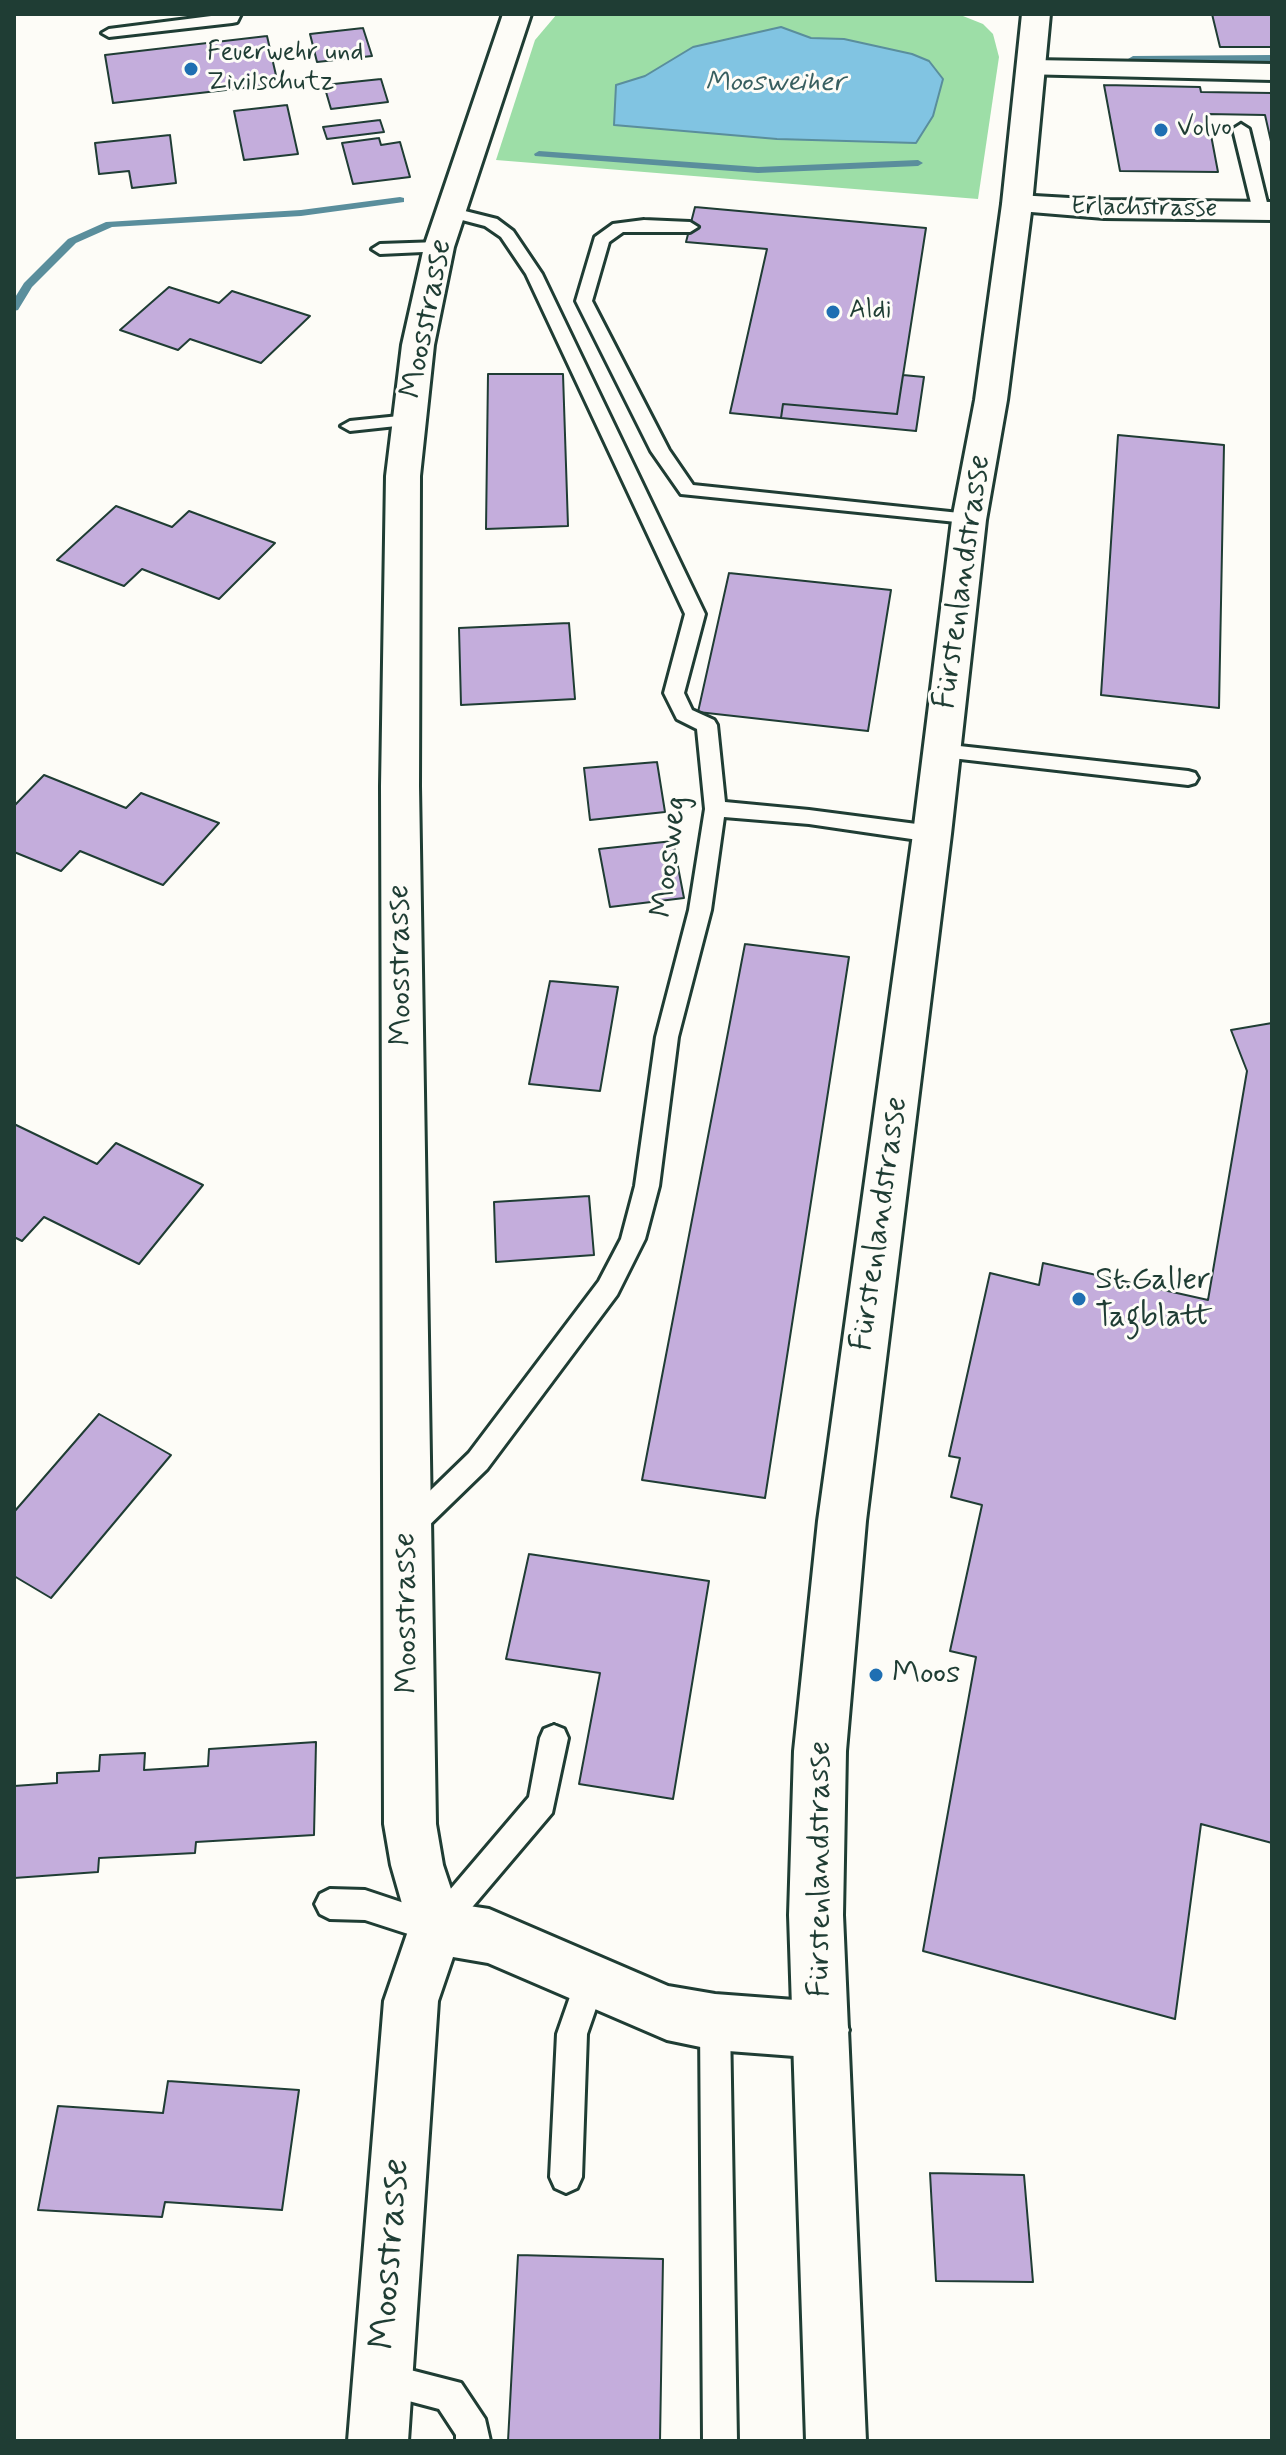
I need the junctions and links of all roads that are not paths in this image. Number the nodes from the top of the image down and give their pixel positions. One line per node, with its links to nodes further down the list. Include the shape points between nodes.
1 (234, 14): 4 (lane, via 232,19)
2 (517, 14): 11 (street, Moosstrasse)
3 (1036, 14): 5 (street, Fürstenlandstrasse)
4 (109, 33)
5 (1031, 68): 6 (street); 8 (street, Fürstenlandstrasse)
6 (1272, 72)
7 (1241, 129): 9 (lane)
8 (1017, 204): 9 (street, Erlachstrasse); 15 (street, Fürstenlandstrasse)
9 (1267, 211)
10 (690, 227): 15 (lane, via 619,227 601,240 584,301 660,451 687,490)
11 (444, 230): 12 (lane); 13 (street, Moosstrasse, via 418,345); 18 (lane, Moosweg, via 491,222 507,234 534,274 695,614 674,693 684,714 707,725)
12 (380, 249)
13 (409, 420): 14 (lane); 20 (street, Moosstrasse, via 400,623)
14 (350, 426)
15 (969, 520): 16 (street, Fürstenlandstrasse)
16 (941, 751): 17 (lane); 19 (street, Fürstenlandstrasse)
17 (1188, 778)
18 (715, 809): 19 (lane); 20 (lane, Moosweg, via 700,910 667,1037 647,1186 633,1239 608,1288 478,1461)
19 (932, 834): 26 (street, Fürstenlandstrasse, via 842,1521 826,1682 816,1915)
20 (407, 1530): 23 (street, Moosstrasse, via 410,1824)
21 (554, 1738): 23 (lane, via 542,1803)
22 (330, 1904): 23 (lane, via 365,1905)
23 (436, 1928): 24 (street, via 489,1936); 28 (street, Moosstrasse, via 411,2001)
24 (590, 1982): 25 (street, via 667,2013); 27 (lane, via 572,2034)
25 (715, 2022): 26 (street); 31 (lane)
26 (821, 2030): 32 (street, Fürstenlandstrasse)
27 (566, 2177)
28 (383, 2379): 29 (street, Moosstrasse); 30 (lane, via 449,2395 473,2431)
29 (378, 2441)
30 (473, 2441)
31 (720, 2441)
32 (836, 2441)

